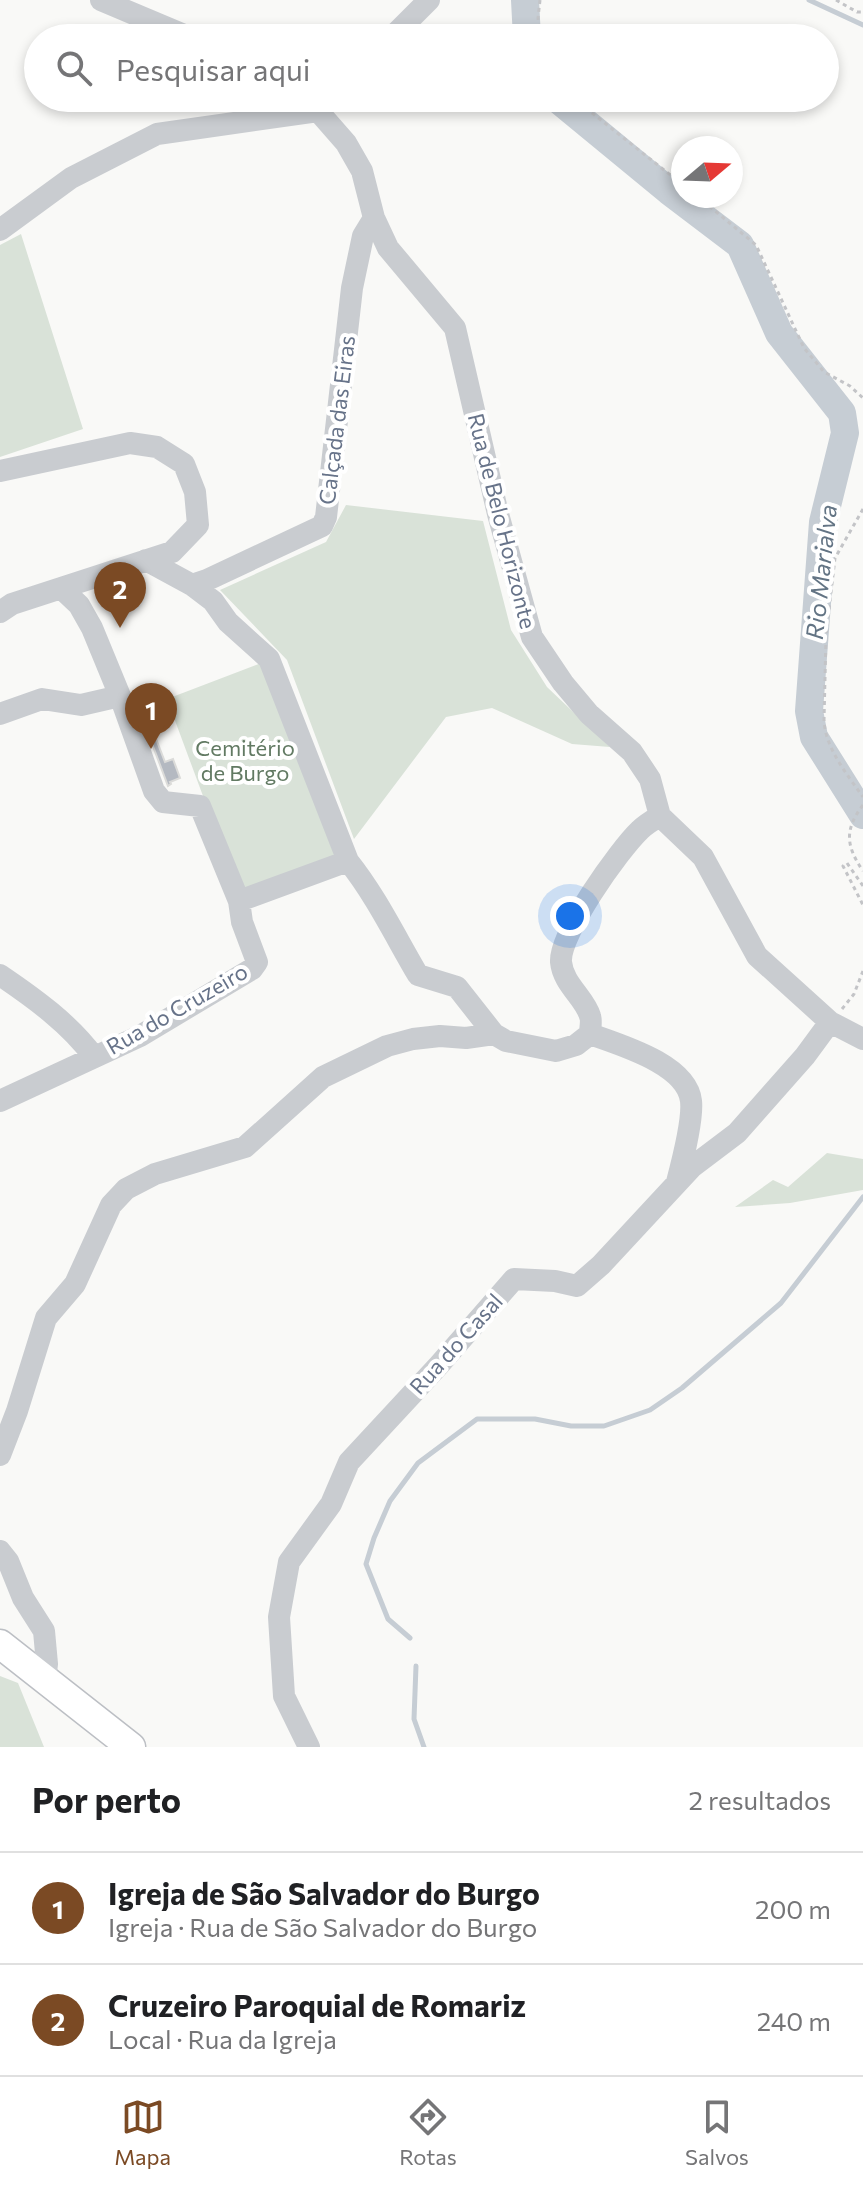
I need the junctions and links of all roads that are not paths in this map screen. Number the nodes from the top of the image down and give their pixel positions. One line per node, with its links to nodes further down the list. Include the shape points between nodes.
1 (101, 0): 3 (street)
2 (429, 0): 4 (street)
3 (158, 24)
4 (405, 24)
5 (246, 112): 8 (street, via 157,134 71,178)
6 (329, 112): 7 (street, Rua de Belo Horizonte, via 362,171)
7 (374, 218): 11 (street, Calçada das Eiras, via 363,236 352,288 322,526); 16 (street, Rua de Belo Horizonte, via 388,248 455,328 532,637 589,714 632,752 650,779)
8 (0, 230)
9 (0, 471): 10 (street, via 130,443 157,447 184,464 195,492 198,525 172,552)
10 (146, 560): 11 (street); 12 (street)
11 (192, 585): 17 (street, via 269,659)
12 (61, 588): 13 (street); 14 (street, via 92,628)
13 (0, 612)
14 (120, 696): 15 (street, via 81,705 42,699); 18 (street, via 154,791 163,802 200,806)
15 (0, 714)
16 (660, 816): 20 (street, via 703,857 757,956); 22 (street, via 640,830 594,889 565,943 564,975 591,1016)
17 (348, 861): 18 (street); 21 (street, via 418,975 457,987)
18 (239, 901): 24 (street, Rua do Cruzeiro, via 257,962 252,969 140,1036)
19 (0, 975): 24 (street, via 56,1017)
20 (830, 1022): 23 (street); 26 (street, Rua do Casal, via 737,1133)
21 (494, 1034): 22 (street, via 556,1051); 27 (street, via 413,1039 387,1046 323,1077 245,1147 155,1174 126,1189 111,1205 75,1284 46,1318)
22 (590, 1034): 26 (street, via 654,1060 687,1086 691,1102)
23 (863, 1039)
24 (94, 1057): 25 (street, Rua do Cruzeiro)
25 (4, 1099)
26 (677, 1183): 32 (street, Rua do Casal, via 577,1286 514,1279 349,1462 331,1504 289,1562 279,1617 284,1696)
27 (0, 1455)
28 (0, 1551): 30 (street, via 44,1631)
29 (0, 1644): 30 (main road)
30 (45, 1679): 31 (main road)
31 (131, 1747)
32 (309, 1747)

